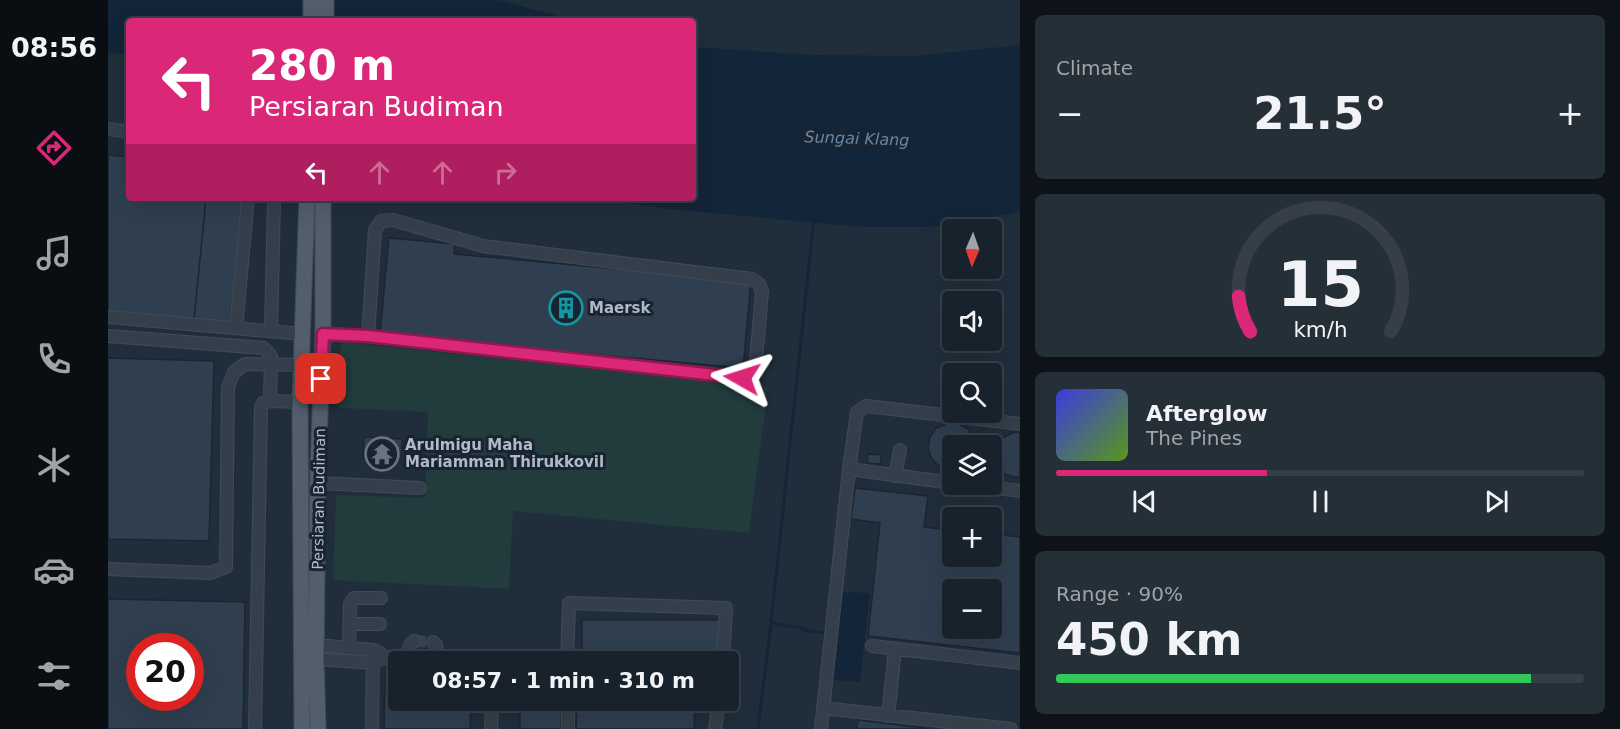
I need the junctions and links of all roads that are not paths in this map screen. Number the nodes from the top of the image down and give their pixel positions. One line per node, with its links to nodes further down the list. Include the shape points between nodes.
1 (311, 0): 3 (main road)
2 (326, 0): 4 (main road)
3 (311, 18)
4 (326, 18)
5 (108, 129): 6 (lane)
6 (126, 132)
7 (248, 201): 12 (lane)
8 (274, 201): 13 (lane)
9 (307, 201): 14 (main road, Persiaran Budiman)
10 (323, 201): 15 (main road, Persiaran Budiman)
11 (108, 316): 12 (lane)
12 (236, 328): 13 (lane)
13 (271, 331): 14 (lane)
14 (302, 334): 19 (main road, Persiaran Budiman)
15 (323, 334): 17 (lane); 27 (main road, Persiaran Budiman)
16 (108, 336): 18 (lane, via 264,348)
17 (368, 336): 17 (lane, via 751,377 755,371 762,292 752,279 483,246 393,220 381,221 375,231)
18 (272, 364): 19 (lane); 20 (lane); 31 (lane, via 245,364 234,372 228,387 226,567 210,573)
19 (301, 365): 21 (main road, Persiaran Budiman)
20 (270, 402): 21 (lane); 54 (lane, via 261,407)
21 (300, 402): 55 (main road, Persiaran Budiman)
22 (1020, 424): 24 (lane, via 866,406 857,412)
23 (900, 450): 25 (lane)
24 (849, 469): 25 (lane); 49 (lane)
25 (895, 476): 26 (lane)
26 (942, 482)
27 (318, 483): 28 (lane); 45 (main road, Persiaran Budiman)
28 (420, 488)
29 (1002, 489): 30 (lane)
30 (1020, 492)
31 (108, 569)
32 (381, 598): 33 (lane, via 354,598)
33 (349, 624): 34 (lane); 38 (lane)
34 (380, 624)
35 (414, 641): 41 (lane)
36 (433, 642): 42 (lane)
37 (872, 646): 39 (lane)
38 (349, 648): 40 (lane); 45 (lane)
39 (896, 649): 48 (lane); 53 (lane)
40 (374, 650): 46 (lane); 47 (lane)
41 (408, 651)
42 (437, 651)
43 (567, 651): 44 (lane, via 569,603 726,608)
44 (724, 651)
45 (316, 652): 47 (lane); 56 (main road, Persiaran Budiman)
46 (386, 657): 47 (lane)
47 (373, 663): 57 (lane)
48 (1020, 663)
49 (823, 708): 53 (lane); 61 (lane)
50 (492, 711): 58 (lane)
51 (568, 711): 59 (lane)
52 (717, 711): 60 (lane)
53 (888, 716): 62 (lane)
54 (255, 729)
55 (302, 729)
56 (318, 729)
57 (372, 729)
58 (491, 729)
59 (568, 729)
60 (715, 729)
61 (821, 729)
62 (1011, 729)

